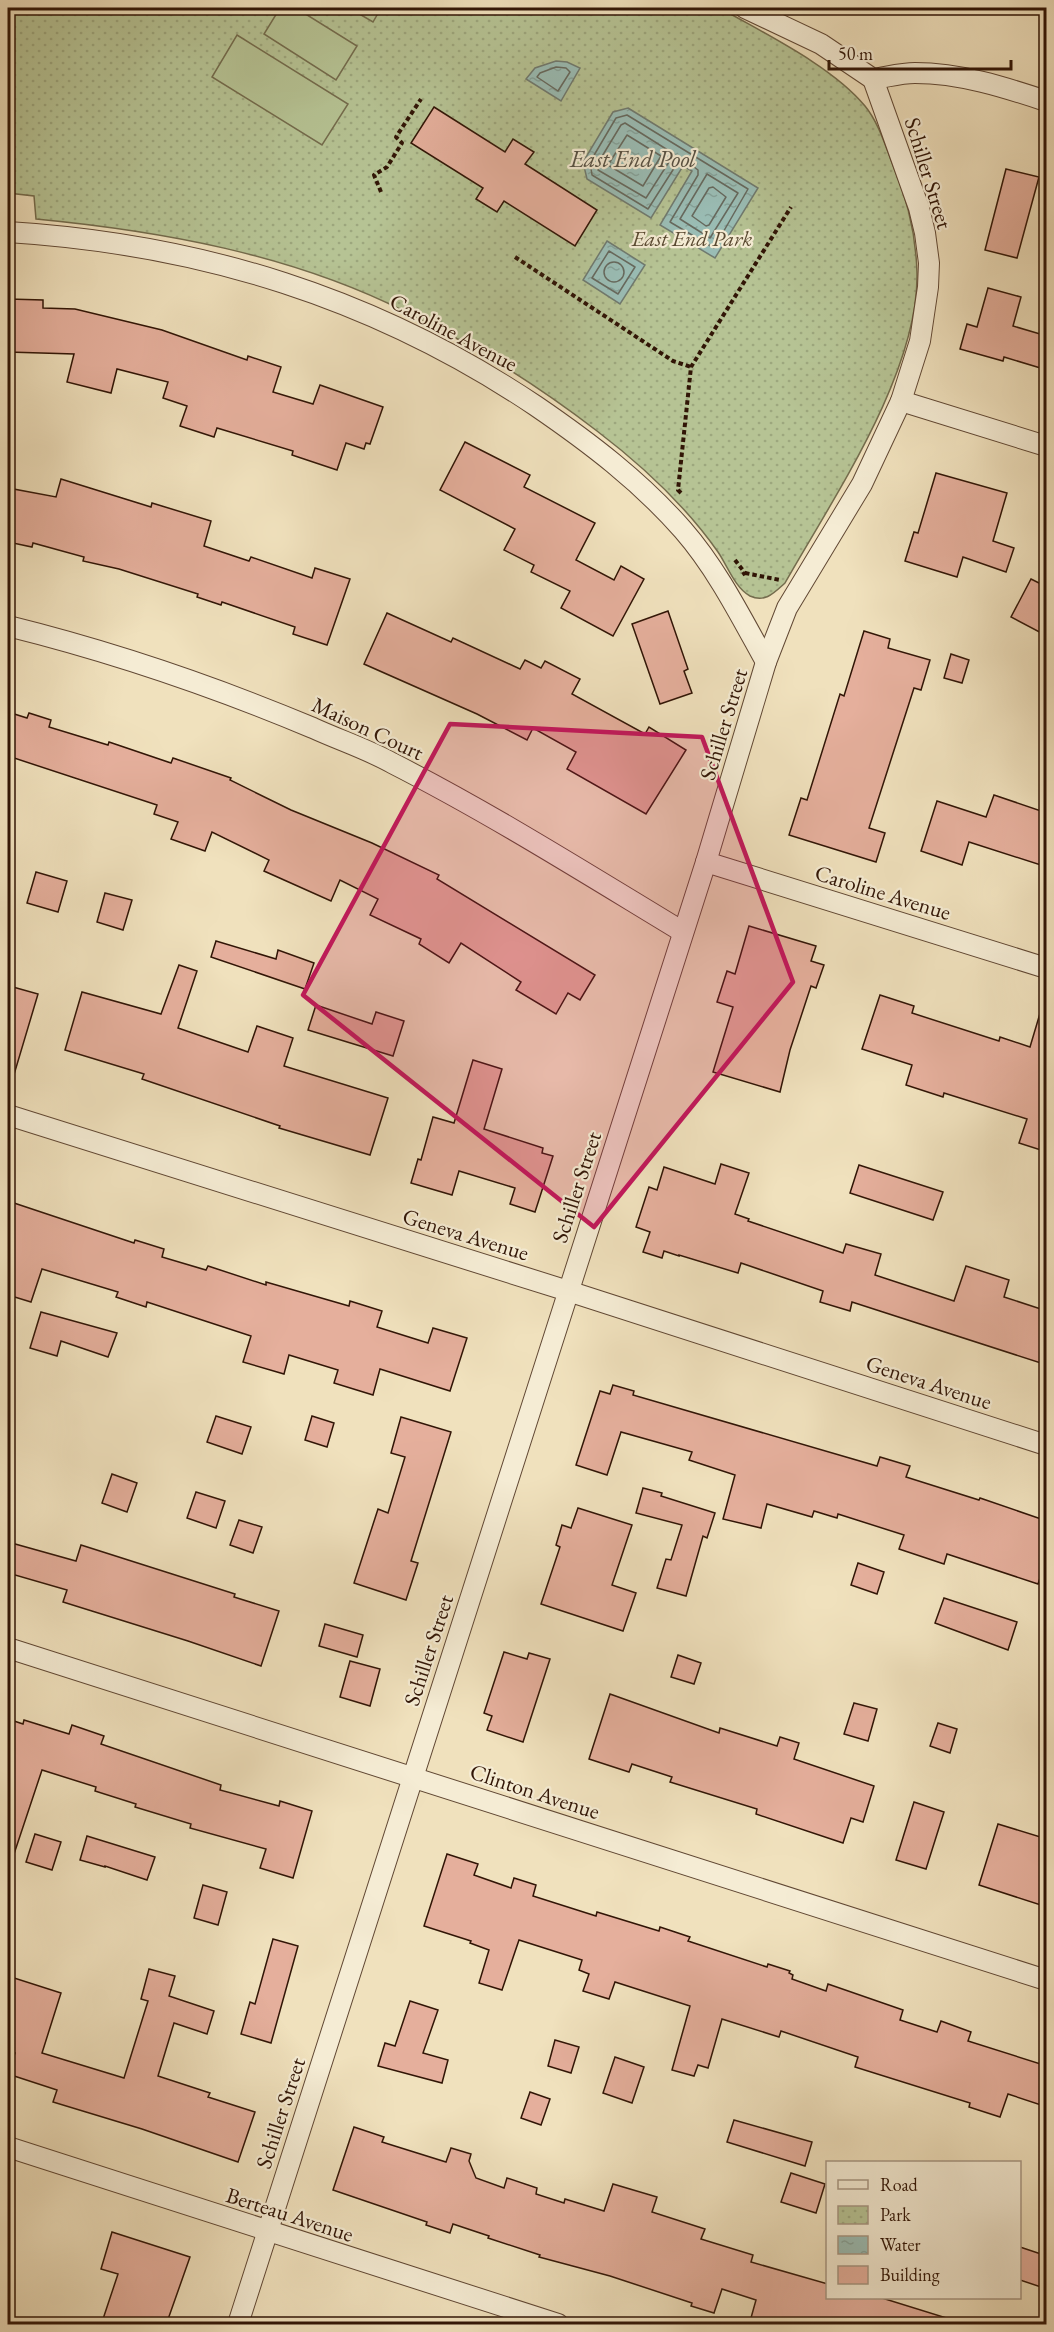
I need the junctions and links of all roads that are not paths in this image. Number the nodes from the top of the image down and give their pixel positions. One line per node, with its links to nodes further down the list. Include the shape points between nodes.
1 (746, 8): 2 (street, via 821,44)
2 (873, 79): 3 (street, via 938,74); 5 (street, Schiller Street, via 919,208 929,263 924,319)
3 (1047, 101)
4 (8, 232): 8 (street, Caroline Avenue, via 121,244 236,267 346,304 508,387 610,459 645,490 684,532 723,588)
5 (901, 401): 6 (street); 8 (street, Schiller Street, via 862,484 787,608)
6 (1047, 446)
7 (8, 626): 10 (street, Maison Court, via 164,670 252,702 391,762 509,827)
8 (766, 662): 9 (street, Schiller Street)
9 (706, 862): 10 (street, Schiller Street); 11 (street, Caroline Avenue)
10 (683, 932): 13 (street, Schiller Street)
11 (1047, 968)
12 (8, 1115): 13 (street, Geneva Avenue)
13 (568, 1291): 14 (street, Geneva Avenue); 16 (street, Schiller Street)
14 (1047, 1445)
15 (8, 1648): 16 (street, Clinton Avenue)
16 (413, 1777): 17 (street, Clinton Avenue); 19 (street, Schiller Street)
17 (1047, 1980)
18 (8, 2147): 19 (street, Berteau Avenue)
19 (268, 2232): 20 (street, Schiller Street); 21 (street, Berteau Avenue)
20 (238, 2325)
21 (558, 2325)

